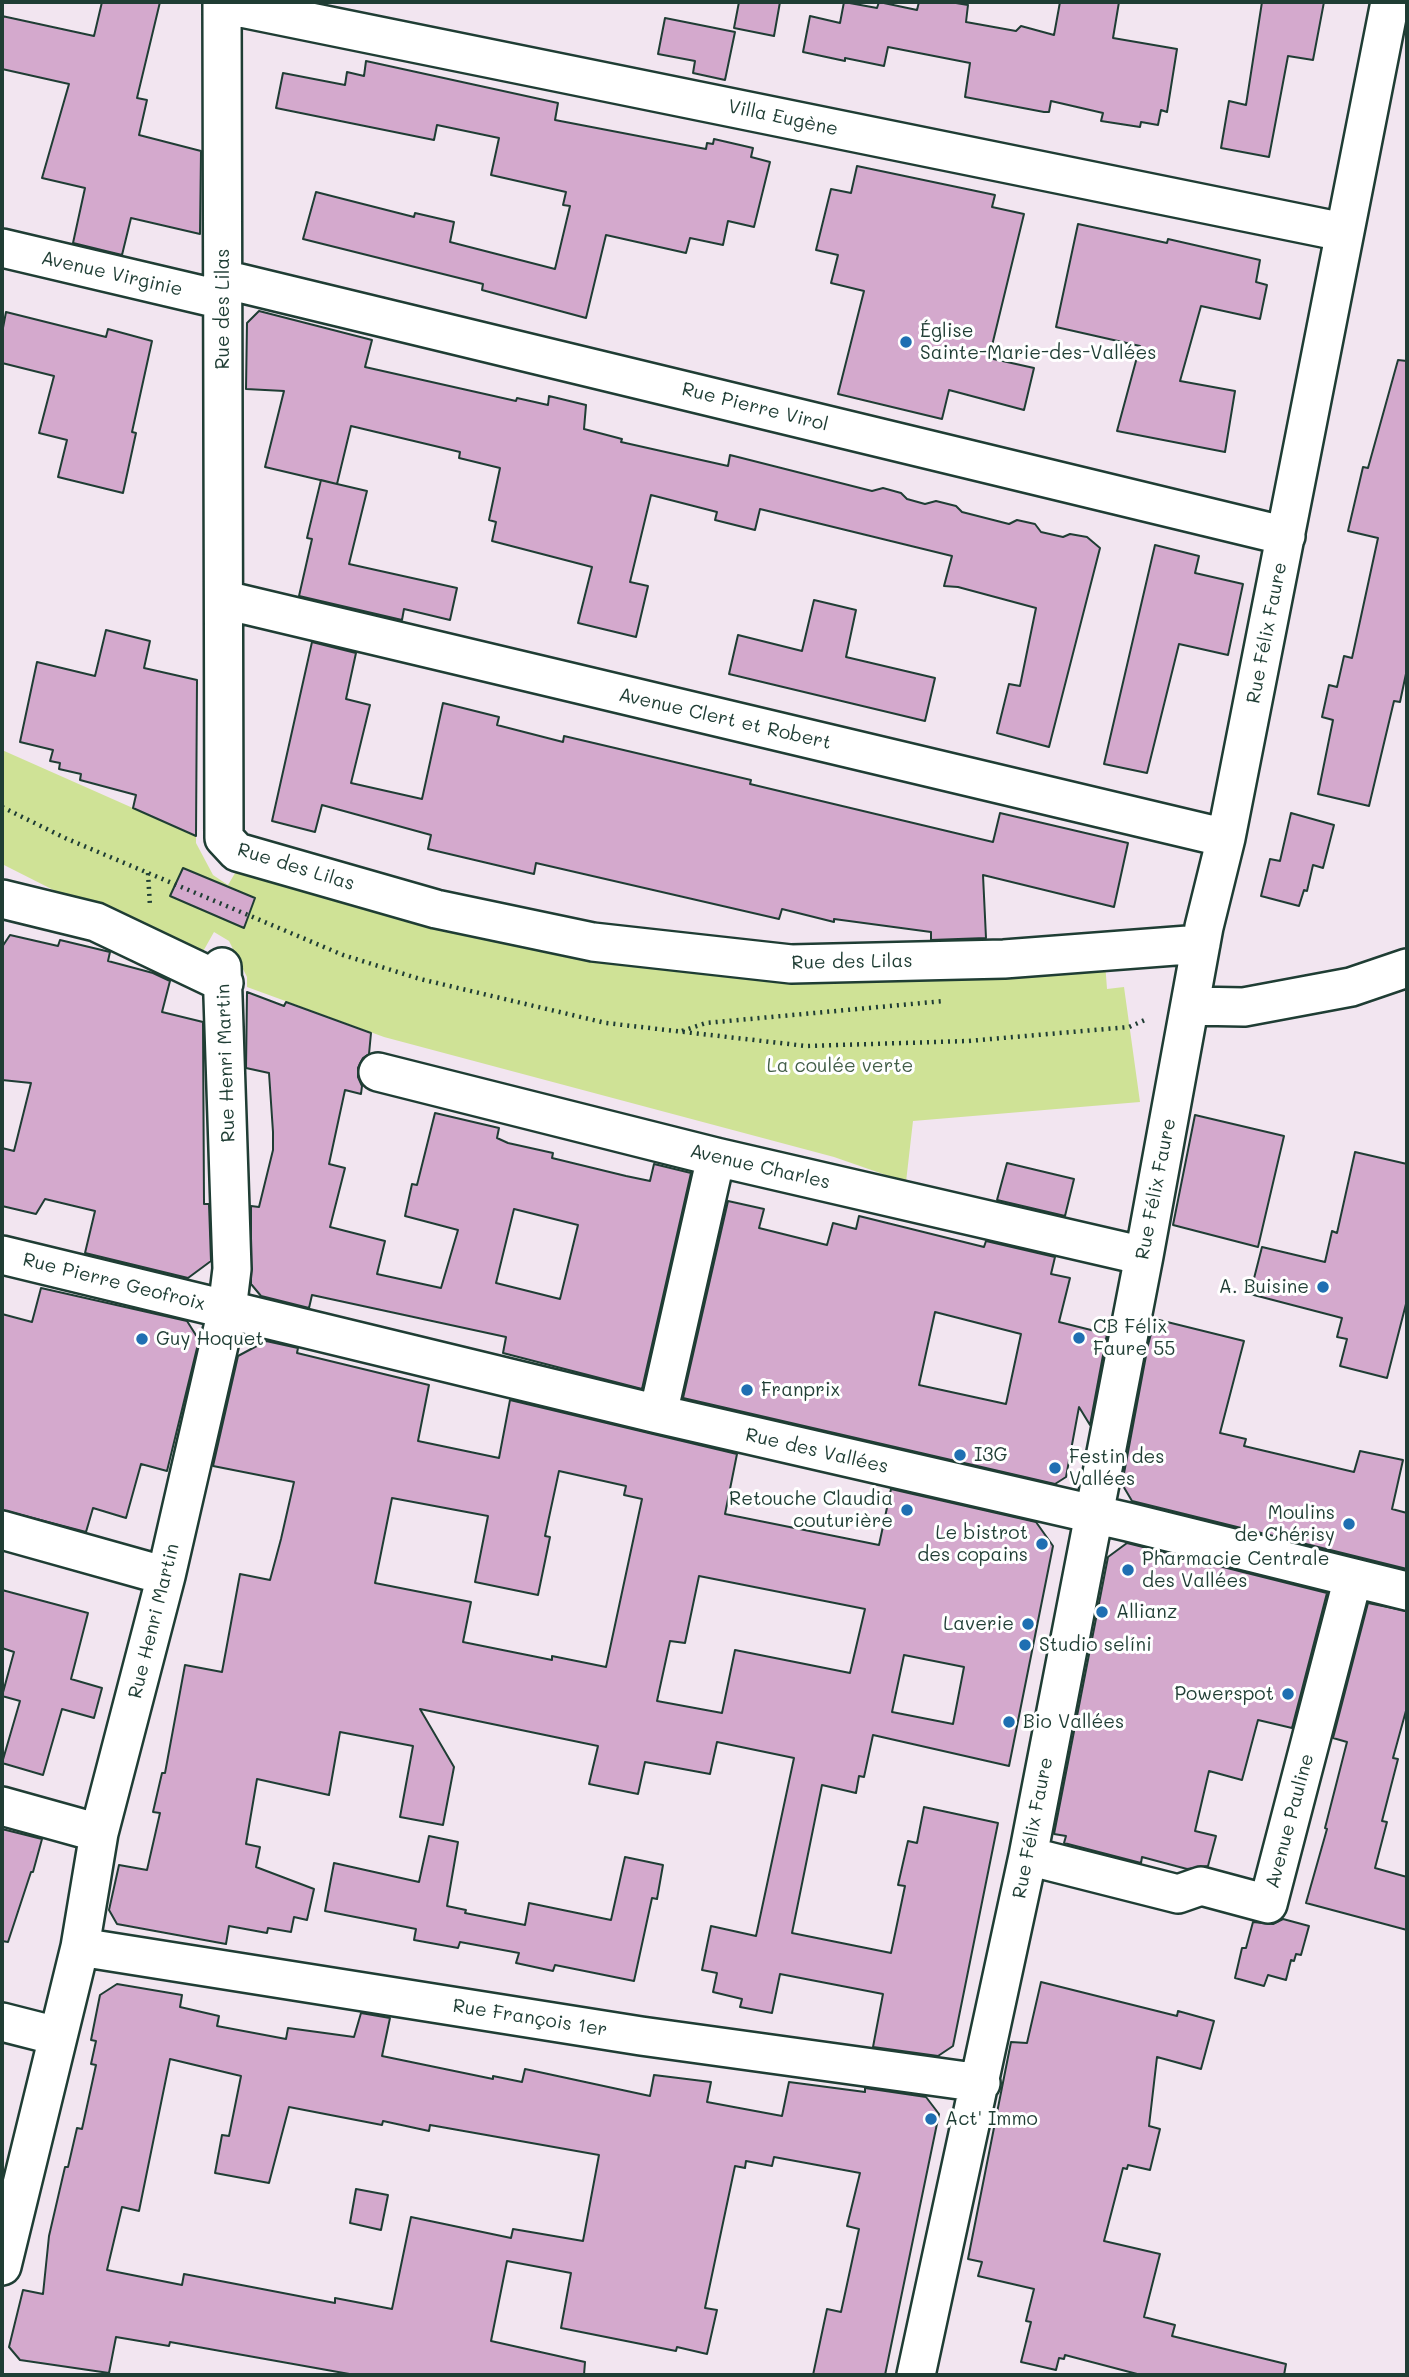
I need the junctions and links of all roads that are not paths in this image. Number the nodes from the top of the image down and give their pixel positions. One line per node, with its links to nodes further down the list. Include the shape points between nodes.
1 (1390, 2): 3 (street, Rue Félix Faure)
2 (222, 3): 3 (street, Villa Eugène); 5 (street, Rue des Lilas)
3 (1343, 232): 6 (street, Rue Félix Faure)
4 (2, 248): 5 (street, Avenue Virginie)
5 (223, 289): 6 (street, Rue Pierre Virol); 7 (street, Rue des Lilas)
6 (1286, 536): 8 (street, Rue Félix Faure)
7 (225, 600): 8 (street, Avenue Clert et Robert); 10 (street, Rue des Lilas, via 224,838 237,852 436,909 593,942 791,964 1004,959)
8 (1226, 838): 10 (street, Rue Félix Faure)
9 (2, 899): 17 (street, Rue Henri Martin, via 96,922 223,975 232,1269)
10 (1201, 944): 12 (street, Rue Félix Faure)
11 (1407, 968): 12 (street, via 1351,987 1244,1007)
12 (1191, 1006): 16 (street, Rue Félix Faure)
13 (378, 1072): 14 (street, Avenue Charles)
14 (716, 1157): 16 (street, Avenue Charles); 18 (street)
15 (2, 1255): 17 (street, Rue Pierre Geofroix)
16 (1144, 1256): 19 (street, Rue Félix Faure)
17 (227, 1310): 18 (street, Rue des Vallées); 21 (street, Rue Henri Martin)
18 (658, 1415): 19 (street, Rue des Vallées)
19 (1093, 1515): 22 (street, Rue des Vallées); 26 (street, Rue Félix Faure)
20 (2, 1530): 21 (street)
21 (166, 1576): 25 (street, Rue Henri Martin)
22 (1353, 1578): 23 (street, Rue des Vallées); 26 (street, Avenue Pauline, via 1268,1904 1201,1886 1178,1894)
23 (1407, 1591)
24 (2, 1806): 25 (street)
25 (99, 1833): 27 (street, Rue Henri Martin)
26 (1028, 1856): 30 (street, Rue Félix Faure)
27 (80, 1947): 29 (street, Rue Henri Martin); 30 (street, Rue François 1er, via 642,2036)
28 (2, 2022): 29 (street)
29 (57, 2036): 31 (street, Rue Henri Martin)
30 (981, 2083): 33 (street, Rue Félix Faure)
31 (14, 2160): 32 (street, Rue Henri Martin)
32 (2, 2266)
33 (916, 2375)

